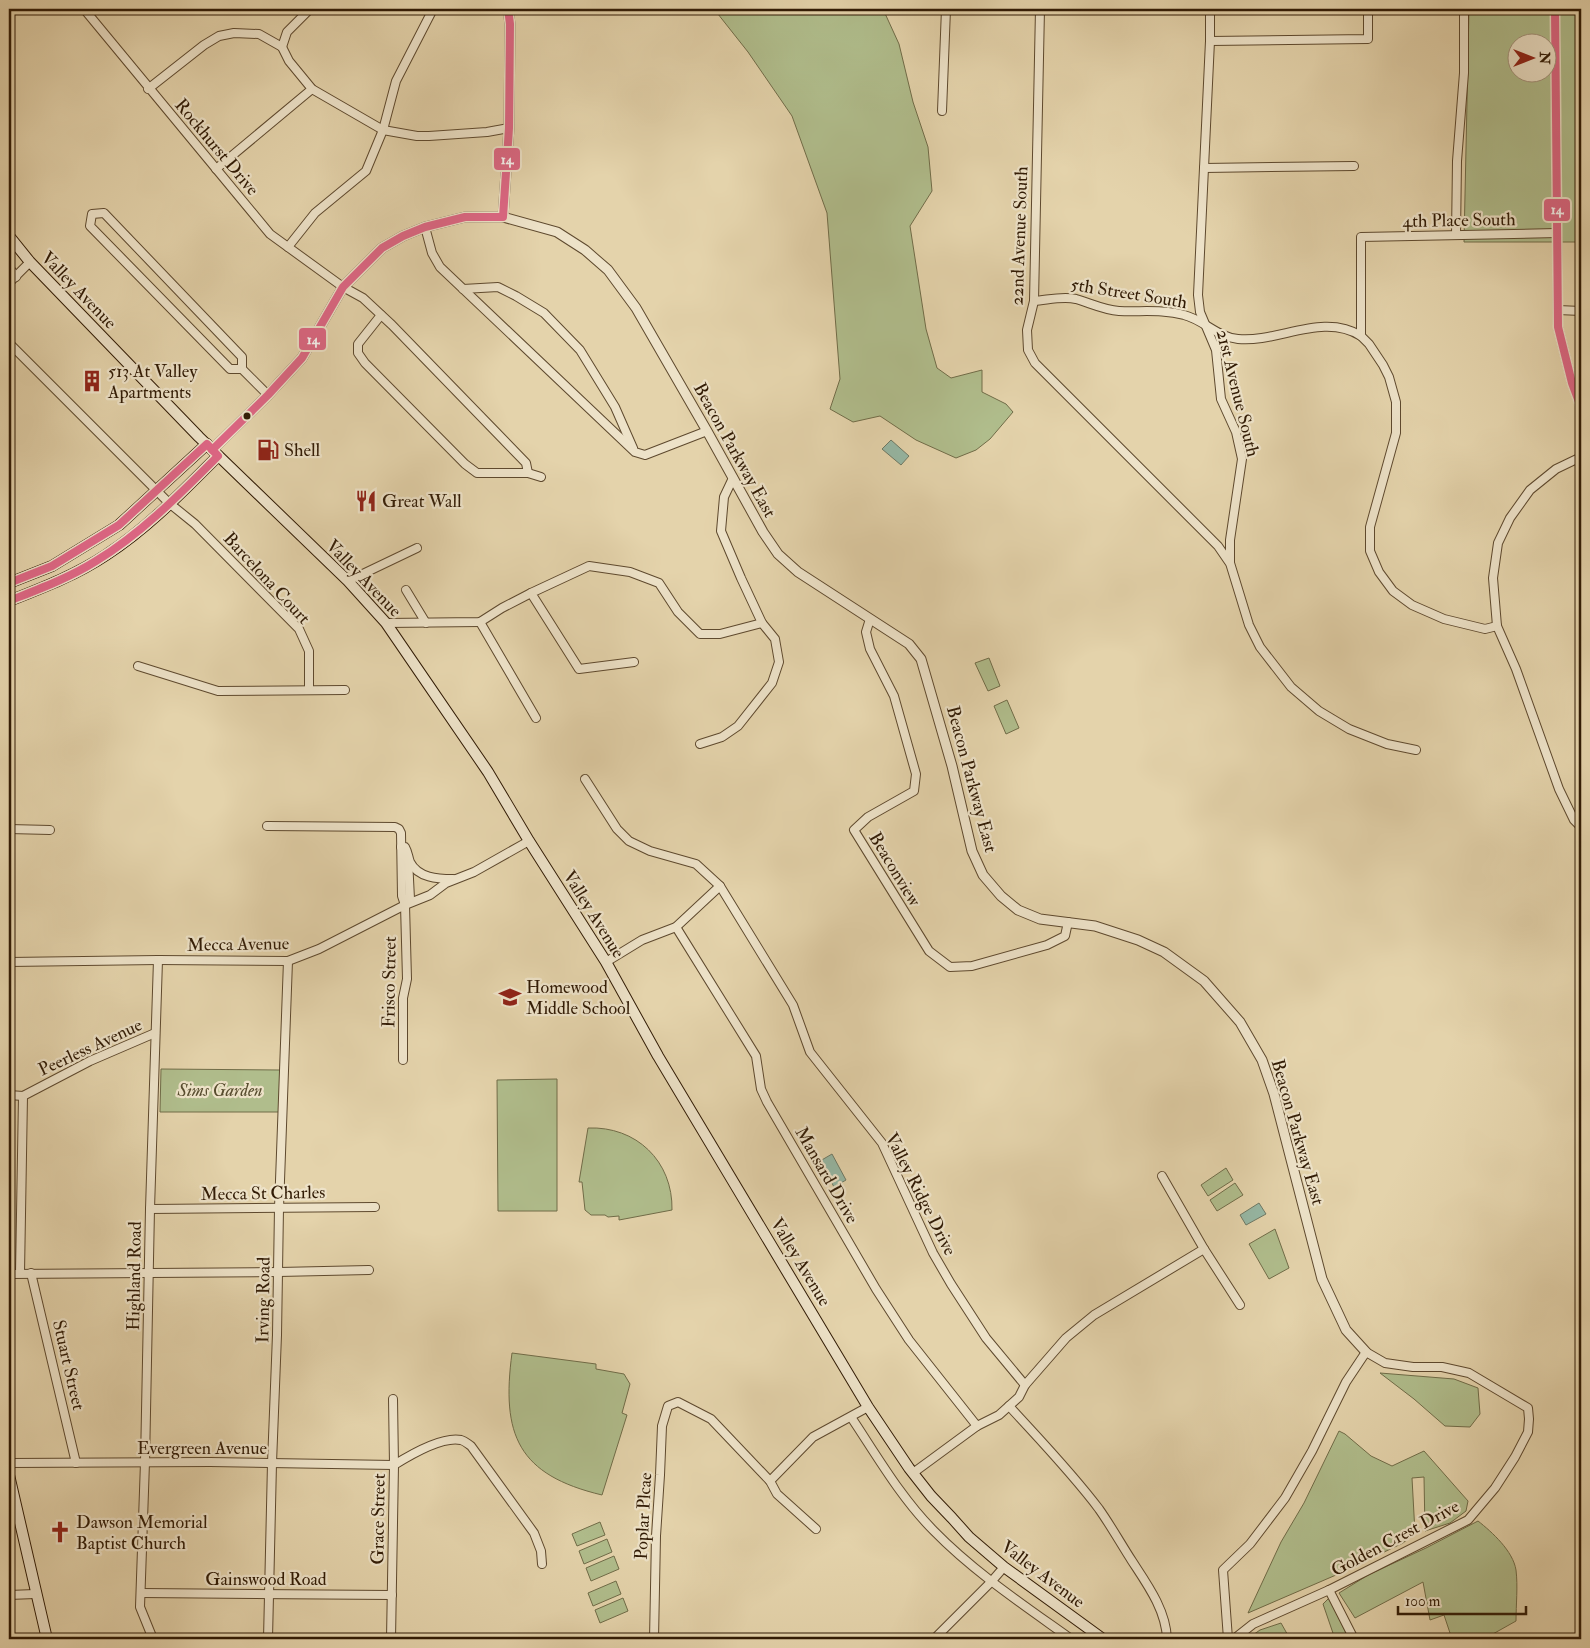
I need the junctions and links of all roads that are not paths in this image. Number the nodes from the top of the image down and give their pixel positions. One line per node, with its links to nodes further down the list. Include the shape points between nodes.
1 (84, 9): 13 (street, Rockhurst Drive)
2 (310, 9): 12 (street, via 287,32)
3 (431, 9): 17 (street, via 396,81)
4 (508, 9): 16 (street)
5 (946, 9): 15 (street)
6 (1040, 9): 33 (street, 22nd Avenue South)
7 (1210, 9): 11 (street, 21st Avenue South)
8 (1368, 9): 11 (street, via 1368,39)
9 (1464, 9): 24 (street)
10 (1554, 9): 23 (street)
11 (1210, 41): 19 (street, 21st Avenue South)
12 (282, 47): 13 (street, via 259,34 234,32 219,36); 14 (street)
13 (148, 89): 20 (street, Rockhurst Drive)
14 (312, 89): 17 (street); 20 (street)
15 (942, 111)
16 (509, 128): 17 (street, via 429,136); 21 (street)
17 (383, 130): 26 (street, via 366,171 315,213)
18 (1354, 166): 19 (street)
19 (1204, 168): 37 (street, 21st Avenue South, via 1198,295)
20 (216, 169): 26 (street, Rockhurst Drive, via 270,234)
21 (503, 217): 22 (street, Beacon Parkway East, via 465,217); 43 (street, Beacon Parkway East, via 557,232 608,270 636,308)
22 (424, 226): 31 (street, Beacon Parkway East, via 382,248); 32 (street, via 440,267)
23 (1557, 233): 24 (street, 4th Place South); 34 (street)
24 (1456, 235): 38 (street, 4th Place South, via 1361,237)
25 (9, 236): 27 (main road, Valley Avenue)
26 (288, 247): 31 (street, Rockhurst Drive)
27 (30, 262): 29 (street); 44 (main road, Valley Avenue)
28 (9, 267): 29 (street)
29 (16, 277): 30 (street)
30 (9, 283)
31 (343, 287): 36 (street, Rockhurst Drive, via 363,298); 41 (street, Beacon Parkway East, via 302,358)
32 (463, 289): 45 (street); 45 (street, via 498,288 544,313 580,350 616,407)
33 (1034, 301): 37 (street, 5th Street South, via 1065,298 1118,310 1183,314); 53 (street, 22nd Avenue South, via 1028,350 1035,363 1218,546)
34 (1558, 310): 35 (street); 42 (street, via 1560,337)
35 (1581, 311)
36 (381, 315): 47 (street, Rockhurst Drive, via 526,463); 47 (street, via 358,344 358,353 365,363 477,473)
37 (1206, 326): 38 (street, 5th Street South, via 1231,339 1278,336 1315,327 1334,328); 53 (street, 21st Avenue South, via 1216,350 1221,399 1236,432 1242,458 1230,540)
38 (1361, 336): 64 (street, via 1383,365 1396,402 1396,432 1370,528 1370,551 1379,572 1393,591 1412,605 1452,621 1485,629)
39 (9, 343): 50 (street, Barcelona Court)
40 (242, 369): 40 (street, via 230,369 90,226 92,214 104,213 242,357); 41 (street)
41 (268, 395): 44 (street, Beacon Parkway East)
42 (1581, 407)
43 (707, 431): 45 (street, via 645,455); 49 (street, Beacon Parkway East)
44 (212, 450): 50 (main road); 51 (main road); 54 (main road, Valley Avenue)
45 (635, 452)
46 (1581, 457): 64 (street, via 1556,469 1530,490 1510,518 1498,543 1493,578)
47 (528, 473): 48 (street)
48 (540, 476)
49 (733, 478): 59 (street, Beacon Parkway East, via 778,554 798,572); 63 (street, via 724,497 721,531)
50 (157, 491): 51 (street, Barcelona Court); 55 (main road, via 119,526 52,566)
51 (169, 503): 58 (main road, via 106,555 73,574); 67 (street, Barcelona Court, via 195,524 298,629 309,651)
52 (417, 548): 54 (street)
53 (1230, 563): 71 (street, 21st Avenue South, via 1248,625 1260,647 1291,687 1350,729 1387,744)
54 (348, 581): 62 (main road, Valley Avenue)
55 (9, 583)
56 (406, 590): 60 (street)
57 (532, 594): 61 (street); 63 (street, via 589,566 630,572 659,583 678,612 700,634 720,634); 65 (street, via 579,670)
58 (9, 601)
59 (870, 619): 82 (street, Beacon Parkway East, via 908,644 921,659 972,851 983,874 1018,910 1040,919); 82 (street, Beaconview, via 866,632 870,649 894,696 916,774 914,791 868,817 854,830 929,952 950,966 972,966 1047,945 1065,936)
60 (426, 622): 61 (street); 62 (street)
61 (480, 622): 69 (street)
62 (386, 623): 77 (main road, Valley Avenue, via 488,772)
63 (762, 623): 70 (street, via 775,639 779,662 772,683 738,726 722,737)
64 (1498, 626): 74 (street, via 1559,788 1574,820)
65 (634, 662)
66 (138, 666): 67 (street, via 218,691)
67 (309, 690): 68 (street)
68 (345, 690)
69 (536, 718)
70 (700, 744)
71 (1416, 750)
72 (585, 779): 80 (street, Valley Ridge Drive, via 617,829 629,841 650,851 696,864)
73 (266, 826): 78 (street, via 395,827 399,829)
74 (1581, 827)
75 (9, 830): 76 (street)
76 (50, 830)
77 (529, 841): 79 (street, Mecca Avenue); 87 (main road, Valley Avenue)
78 (404, 848): 79 (street, via 410,863 421,873 433,878); 81 (street, Frisco Street, via 410,899)
79 (455, 879): 81 (street, Mecca Avenue, via 446,882 430,896)
80 (720, 886): 83 (street); 105 (street, Valley Ridge Drive, via 793,1005 810,1052 882,1143 950,1284 986,1338)
81 (405, 905): 85 (street, Mecca Avenue, via 319,949); 89 (street, Frisco Street, via 407,979 402,998)
82 (1068, 922): 104 (street, Beacon Parkway East, via 1095,926 1164,952 1204,981 1240,1022 1262,1060 1274,1094 1322,1280 1346,1330)
83 (676, 927): 87 (street, via 642,940); 110 (street, Mansard Drive, via 756,1056 761,1089 767,1102 876,1289 909,1340)
84 (158, 960): 85 (street, Mecca Avenue); 86 (street, Mecca Avenue); 88 (street, Highland Road)
85 (288, 961): 94 (street, Irving Road)
86 (9, 962)
87 (606, 962): 108 (main road, Valley Avenue)
88 (155, 1033): 91 (street, Peerless Avenue, via 90,1061); 93 (street, Highland Road)
89 (403, 1060)
90 (9, 1095): 91 (street, Peerless Avenue)
91 (23, 1096): 99 (street)
92 (1162, 1176): 96 (street)
93 (150, 1208): 94 (street, Mecca St Charles); 101 (street, Highland Road)
94 (279, 1208): 95 (street, Mecca St Charles); 98 (street, Irving Road)
95 (375, 1208)
96 (1204, 1249): 103 (street); 105 (street, via 1094,1315 1066,1338)
97 (369, 1270): 98 (street)
98 (279, 1272): 101 (street); 114 (street, Irving Road)
99 (20, 1273): 100 (street); 102 (street)
100 (31, 1273): 101 (street); 113 (street, Stuart Street)
101 (149, 1273): 111 (street, Highland Road)
102 (9, 1274)
103 (1240, 1305)
104 (1366, 1352): 123 (street, Golden Crest Drive, via 1385,1363 1442,1367 1469,1373 1528,1408 1528,1432 1495,1488 1468,1520); 138 (street, via 1351,1373 1285,1498 1250,1544 1223,1570)
105 (1025, 1385): 107 (street)
106 (393, 1399): 115 (street, Grace Street)
107 (1009, 1406): 110 (street); 137 (street, via 1099,1510 1150,1588 1161,1610)
108 (868, 1407): 109 (street); 116 (main road, Valley Avenue)
109 (851, 1417): 118 (street, via 813,1437); 122 (street, via 898,1490 934,1531)
110 (977, 1426): 116 (street)
111 (145, 1462): 113 (street, Evergreen Avenue); 114 (street, Evergreen Avenue); 124 (street, Highland Road)
112 (9, 1463): 113 (street, Evergreen Avenue)
113 (76, 1463)
114 (272, 1463): 115 (street, Evergreen Avenue); 126 (street, Irving Road)
115 (394, 1464): 120 (street, via 450,1440 462,1440 471,1446 534,1533); 128 (street, Grace Street)
116 (913, 1473): 121 (main road, Valley Avenue, via 931,1496)
117 (9, 1475): 125 (main road)
118 (770, 1481): 119 (street, via 777,1494); 133 (street, Poplar Plcae, via 711,1419 678,1402 668,1406 662,1426)
119 (816, 1529)
120 (542, 1564)
121 (1004, 1567): 122 (street); 136 (main road, Valley Avenue)
122 (991, 1582): 134 (street); 135 (street)
123 (1329, 1590): 139 (street, Golden Crest Drive, via 1253,1624); 140 (street, Golden Crest Drive)
124 (140, 1593): 126 (street, Gainswood Road); 130 (street, Highland Road, via 140,1607)
125 (35, 1594): 127 (street); 129 (main road)
126 (268, 1594): 128 (street, Gainswood Road); 131 (street, Irving Road)
127 (9, 1595)
128 (392, 1595): 132 (street, Grace Street)
129 (47, 1639)
130 (153, 1639)
131 (268, 1639)
132 (391, 1639)
133 (654, 1639)
134 (934, 1639)
135 (1071, 1639)
136 (1103, 1639)
137 (1167, 1639)
138 (1228, 1639)
139 (1234, 1639)
140 (1354, 1639)

